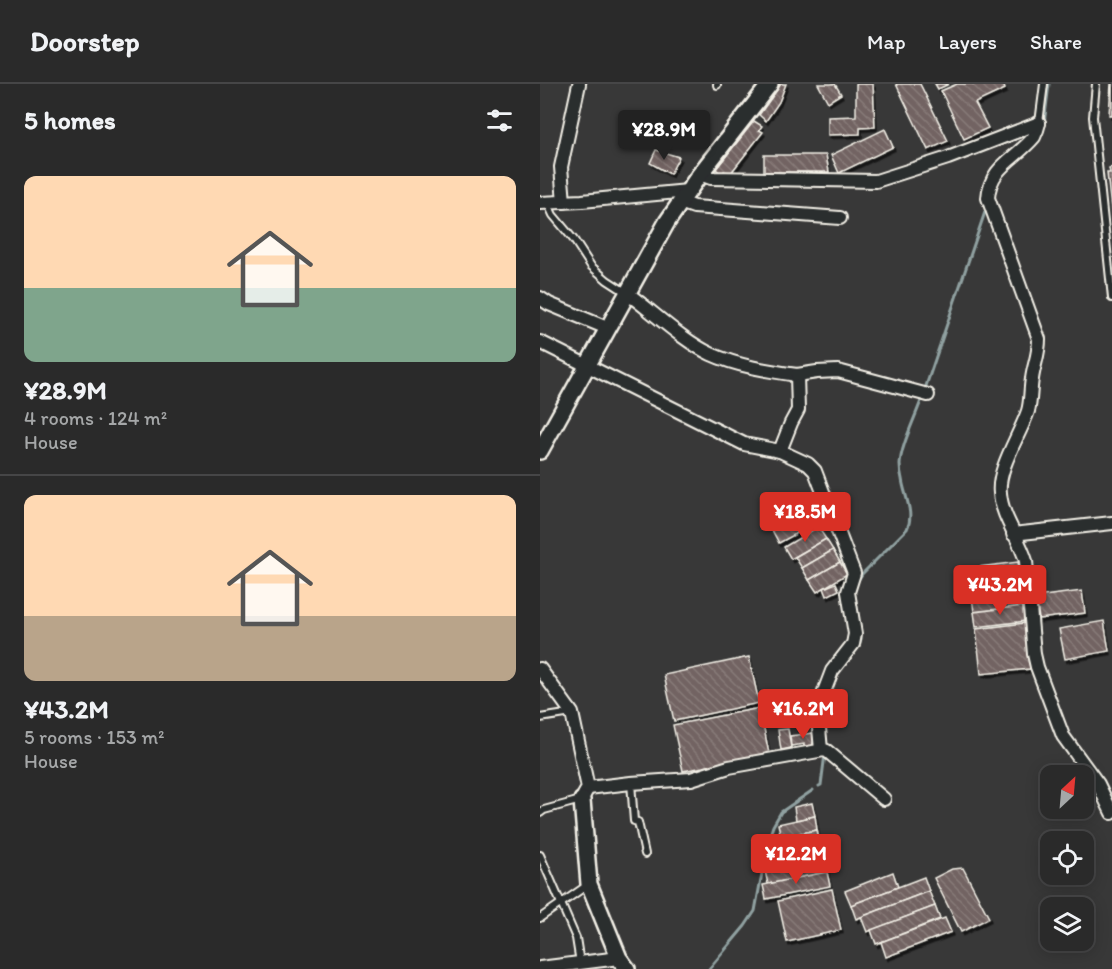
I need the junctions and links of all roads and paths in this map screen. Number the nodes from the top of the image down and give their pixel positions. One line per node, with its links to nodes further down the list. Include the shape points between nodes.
1 (579, 84): 8 (street, via 561,167)
2 (770, 84): 6 (street)
3 (1044, 84): 5 (lane)
4 (1095, 84): 13 (lane, via 1093,117)
5 (1039, 123): 6 (street, via 876,182 711,178); 22 (street, via 1035,135 995,175 988,198 1039,339 1028,409 1001,474 1001,501)
6 (700, 174): 7 (street)
7 (684, 196): 8 (street); 10 (street, via 694,207); 11 (street)
8 (564, 201): 9 (street)
9 (544, 203): 11 (lane, via 591,266)
10 (840, 218)
11 (627, 293): 14 (street); 17 (street, via 710,353)
12 (540, 298): 14 (street)
13 (1112, 298)
14 (607, 328): 16 (street)
15 (540, 342): 16 (street)
16 (586, 366): 19 (street); 20 (street, via 744,444)
17 (797, 375): 18 (street, via 838,371); 20 (street, via 798,410)
18 (922, 393)
19 (540, 451)
20 (780, 451): 26 (street, via 815,471 854,573 848,592 853,644 832,670 818,717)
21 (1112, 523): 22 (street)
22 (1013, 534): 31 (street, via 1026,561 1037,667 1063,736 1098,784)
23 (540, 669): 24 (street)
24 (572, 713): 25 (lane); 28 (street)
25 (540, 718)
26 (824, 750): 27 (street, via 691,778); 29 (street)
27 (631, 783): 28 (street); 32 (lane, via 634,821 638,822)
28 (585, 794): 30 (lane); 34 (street)
29 (884, 799)
30 (540, 813)
31 (1112, 813)
32 (645, 854)
33 (540, 855): 35 (lane)
34 (589, 884): 35 (lane); 38 (street)
35 (560, 904): 36 (lane); 39 (lane, via 576,938)
36 (540, 918)
37 (543, 965): 39 (street)
38 (621, 965): 39 (street)
39 (579, 966)

